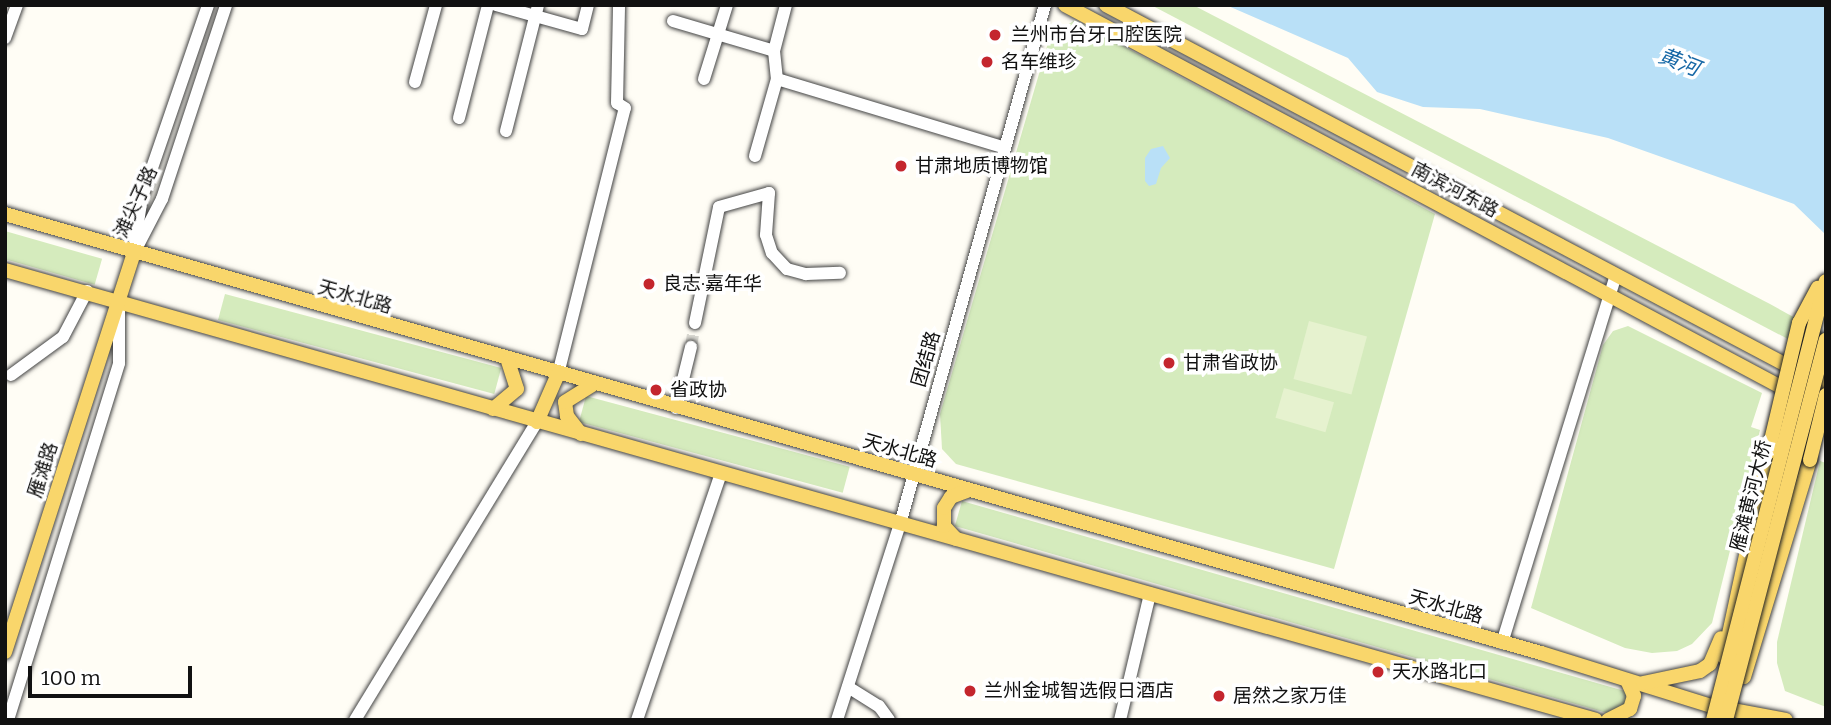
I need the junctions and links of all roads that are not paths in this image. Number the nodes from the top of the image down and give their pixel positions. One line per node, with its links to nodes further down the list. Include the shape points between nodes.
1 (17, 5): 17 (street)
2 (208, 5): 27 (street, 滩尖子路, via 142,197)
3 (226, 5): 27 (street, 滩尖子路, via 162,199)
4 (436, 5): 21 (street)
5 (488, 5): 22 (street)
6 (496, 5): 14 (street)
7 (588, 5): 14 (street, via 582,29)
8 (620, 5): 40 (street, via 617,103 625,108)
9 (727, 5): 16 (street)
10 (786, 5): 18 (street)
11 (1045, 5): 24 (street, 团结路)
12 (1065, 5): 34 (main road, 南滨河东路)
13 (1107, 5): 30 (main road, 南滨河东路)
14 (536, 11): 23 (street)
15 (673, 21): 16 (street)
16 (718, 35): 18 (street); 19 (street)
17 (5, 38)
18 (774, 51): 20 (street)
19 (704, 79)
20 (777, 79): 24 (street); 25 (street)
21 (415, 82)
22 (458, 117)
23 (506, 131)
24 (1005, 148): 51 (street, 团结路)
25 (755, 156)
26 (5, 214): 27 (main road, 天水北路)
27 (134, 253): 35 (main road, 雁滩路); 39 (main road, 天水北路)
28 (5, 270): 33 (main road)
29 (840, 273): 36 (street, via 806,274 787,269 772,253 766,234 769,193 719,207)
30 (1616, 275): 34 (street); 43 (main road, 南滨河东路)
31 (1826, 275): 56 (main road, bridge, via 1799,323)
32 (1826, 281): 61 (main road, 雁滩黄河大桥, bridge)
33 (87, 291): 35 (main road); 41 (street, via 63,337)
34 (1611, 295): 47 (main road, 南滨河东路); 57 (street)
35 (119, 300): 46 (main road); 58 (main road, 雁滩路); 63 (street, via 119,363)
36 (695, 323)
37 (1826, 340): 62 (main road, 雁滩黄河大桥, bridge)
38 (691, 347): 45 (street)
39 (508, 361): 40 (main road, 天水北路); 46 (main road, via 517,389)
40 (558, 374): 42 (main road, 天水北路); 48 (main road)
41 (11, 375)
42 (592, 385): 45 (main road, 天水北路); 49 (main road, via 565,402 567,416)
43 (1826, 386)
44 (1826, 395): 62 (main road, bridge)
45 (676, 408): 51 (main road, 天水北路)
46 (493, 409): 48 (main road)
47 (1826, 411)
48 (537, 422): 49 (main road); 64 (street)
49 (582, 434): 50 (main road)
50 (721, 473): 53 (main road); 65 (street)
51 (914, 475): 52 (main road, 天水北路); 53 (street, 团结路)
52 (968, 491): 54 (main road, via 956,494 944,508 944,526); 57 (main road, 天水北路)
53 (900, 524): 54 (main road); 60 (street, 团结路)
54 (956, 539): 55 (main road)
55 (1150, 594): 68 (street); 69 (main road)
56 (1732, 604): 59 (main road, via 1710,664 1688,676); 61 (main road)
57 (1502, 643): 59 (main road, 天水北路)
58 (5, 652)
59 (1632, 682): 61 (main road, 天水北路); 70 (main road, via 1630,709)
60 (848, 687): 66 (street, 团结路); 67 (street, via 879,706)
61 (1710, 715): 62 (main road, 天水北路)
62 (1731, 717): 71 (main road, 天水北路)
63 (8, 720)
64 (355, 720)
65 (637, 720)
66 (837, 720)
67 (889, 720)
68 (1120, 720)
69 (1596, 720)
70 (1608, 720)
71 (1786, 720)

